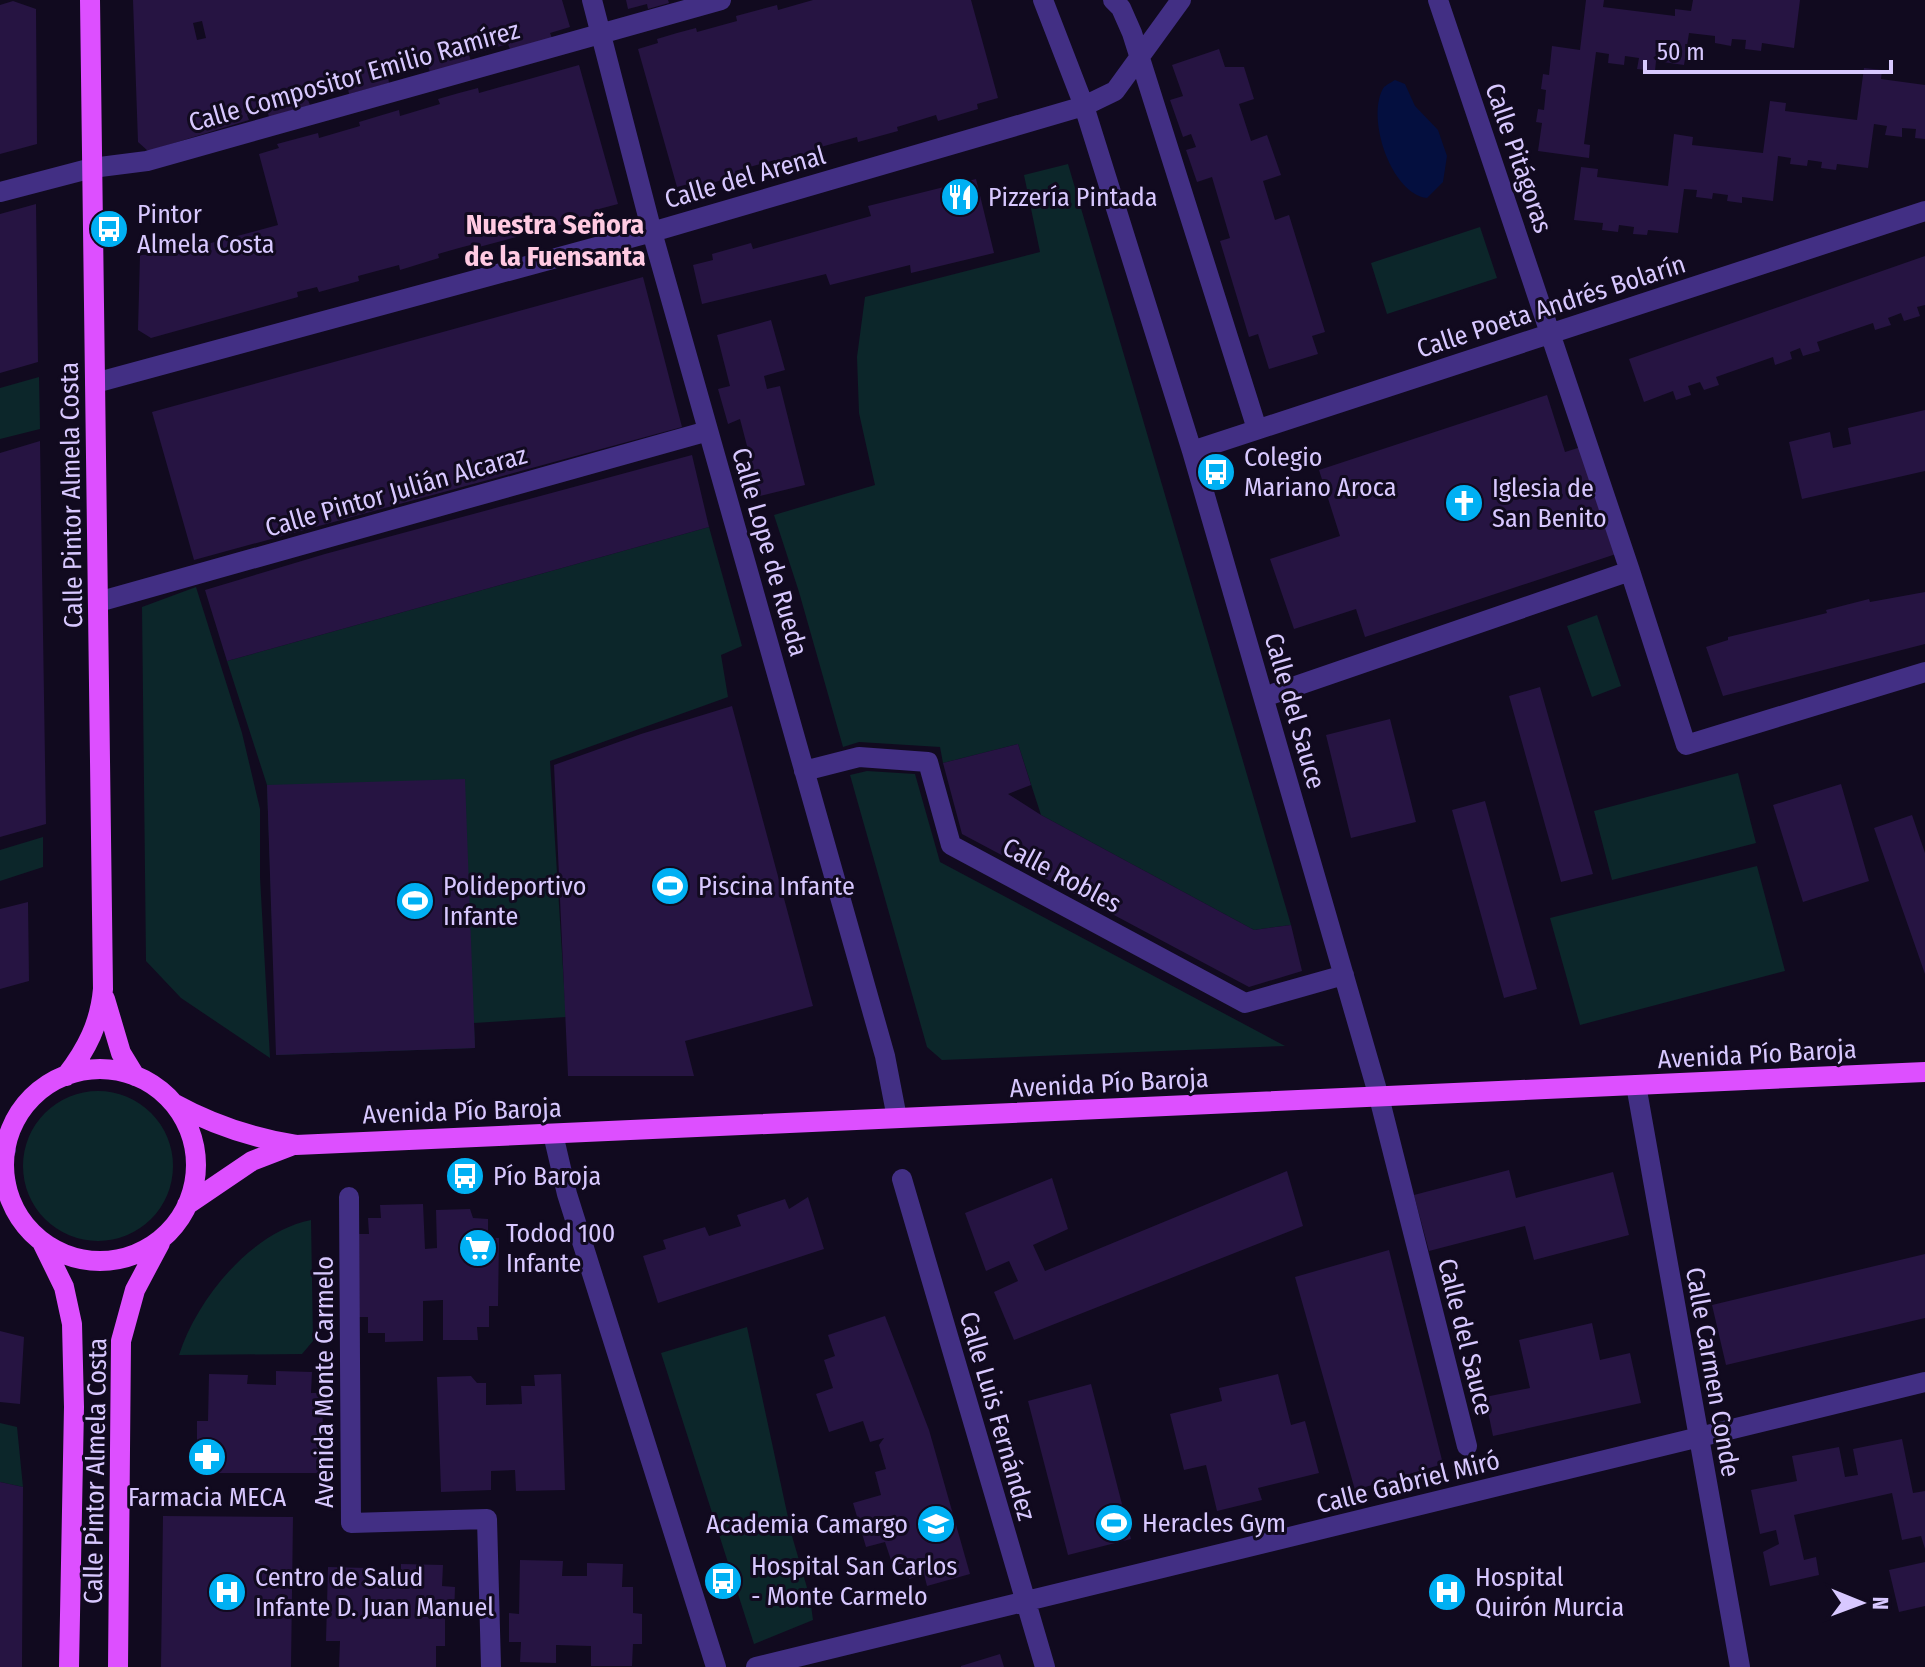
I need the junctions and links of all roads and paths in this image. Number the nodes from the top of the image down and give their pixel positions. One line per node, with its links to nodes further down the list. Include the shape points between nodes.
1 (90, 0): 12 (main road, Calle Pintor Almela Costa)
2 (592, 0): 9 (street, Calle Lope de Rueda)
3 (721, 0): 9 (street, Calle Compositor Emilio Ramírez)
4 (1062, 0): 8 (street)
5 (1113, 0): 10 (street, via 1132,33)
6 (1438, 0): 16 (street, Calle Pitágoras)
7 (1170, 4): 10 (street, Calle del Arenal)
8 (1046, 9): 11 (street, Calle del Sauce)
9 (601, 33): 12 (street, Calle Compositor Emilio Ramírez, via 147,161); 15 (street, Calle Lope de Rueda)
10 (1139, 61): 11 (street, Calle del Arenal, via 1115,91); 18 (street)
11 (1084, 106): 15 (street, Calle del Arenal); 20 (street, Calle del Sauce)
12 (92, 168): 13 (street, Calle Compositor Emilio Ramírez); 17 (main road, Calle Pintor Almela Costa)
13 (0, 192)
14 (1925, 211): 16 (street, Calle Poeta Andrés Bolarín)
15 (652, 232): 17 (street, Calle del Arenal); 19 (street, Calle Lope de Rueda)
16 (1551, 333): 18 (street, Calle Poeta Andrés Bolarín); 21 (street, Calle Pitágoras)
17 (95, 383): 22 (main road, Calle Pintor Almela Costa)
18 (1257, 429): 20 (street, Calle Poeta Andrés Bolarín)
19 (708, 431): 22 (street, Calle Pintor Julián Alcaraz); 25 (street, Calle Lope de Rueda)
20 (1192, 451): 24 (street, Calle del Sauce)
21 (1630, 571): 23 (street, Calle Pitágoras, via 1686,745); 24 (street)
22 (98, 602): 27 (main road, Calle Pintor Almela Costa)
23 (1925, 672)
24 (1264, 697): 26 (street, Calle del Sauce)
25 (804, 771): 26 (street, Calle Robles, via 859,757 928,762 951,845 1245,1003); 34 (street, Calle Lope de Rueda, via 885,1056)
26 (1344, 975): 32 (street, Calle del Sauce)
27 (103, 989): 29 (main road, Calle Pintor Almela Costa, via 94,1032); 30 (main road, Calle Pintor Almela Costa, via 114,1034)
28 (1925, 1072): 31 (main road, Avenida Pío Baroja)
29 (66, 1076): 30 (main road, via 93,1070); 37 (main road, via 23,1109)
30 (135, 1076): 33 (main road)
31 (1636, 1085): 32 (main road, Avenida Pío Baroja); 45 (street, Calle Carmen Conde)
32 (1379, 1097): 34 (main road, Avenida Pío Baroja); 46 (street, Calle del Sauce)
33 (173, 1103): 36 (main road, Avenida Pío Baroja, via 231,1130); 41 (main road, via 194,1145 196,1176)
34 (897, 1118): 35 (main road, Avenida Pío Baroja)
35 (553, 1134): 36 (main road, Avenida Pío Baroja); 51 (street, via 567,1194)
36 (296, 1145): 41 (main road, Avenida Pío Baroja, via 252,1161)
37 (3, 1152): 39 (main road)
38 (902, 1179): 47 (street, Calle Luis Fernández)
39 (3, 1180): 43 (main road, via 25,1226)
40 (349, 1197): 50 (street, Avenida Monte Carmelo, via 351,1523 487,1519)
41 (187, 1205): 42 (main road)
42 (165, 1237): 43 (main road, via 140,1253 97,1262 68,1256); 49 (main road, Calle Pintor Almela Costa, via 135,1290 121,1341)
43 (42, 1242): 48 (main road, Calle Pintor Almela Costa, via 64,1287 72,1324)
44 (1925, 1382): 45 (street, Calle Gabriel Miró)
45 (1698, 1439): 47 (street, Calle Gabriel Miró); 54 (street, Calle Carmen Conde)
46 (1467, 1446)
47 (1026, 1602): 52 (street, Calle Gabriel Miró); 53 (street, Calle Luis Fernández)
48 (69, 1667)
49 (118, 1667)
50 (491, 1667)
51 (716, 1667)
52 (756, 1667)
53 (1045, 1667)
54 (1740, 1667)

